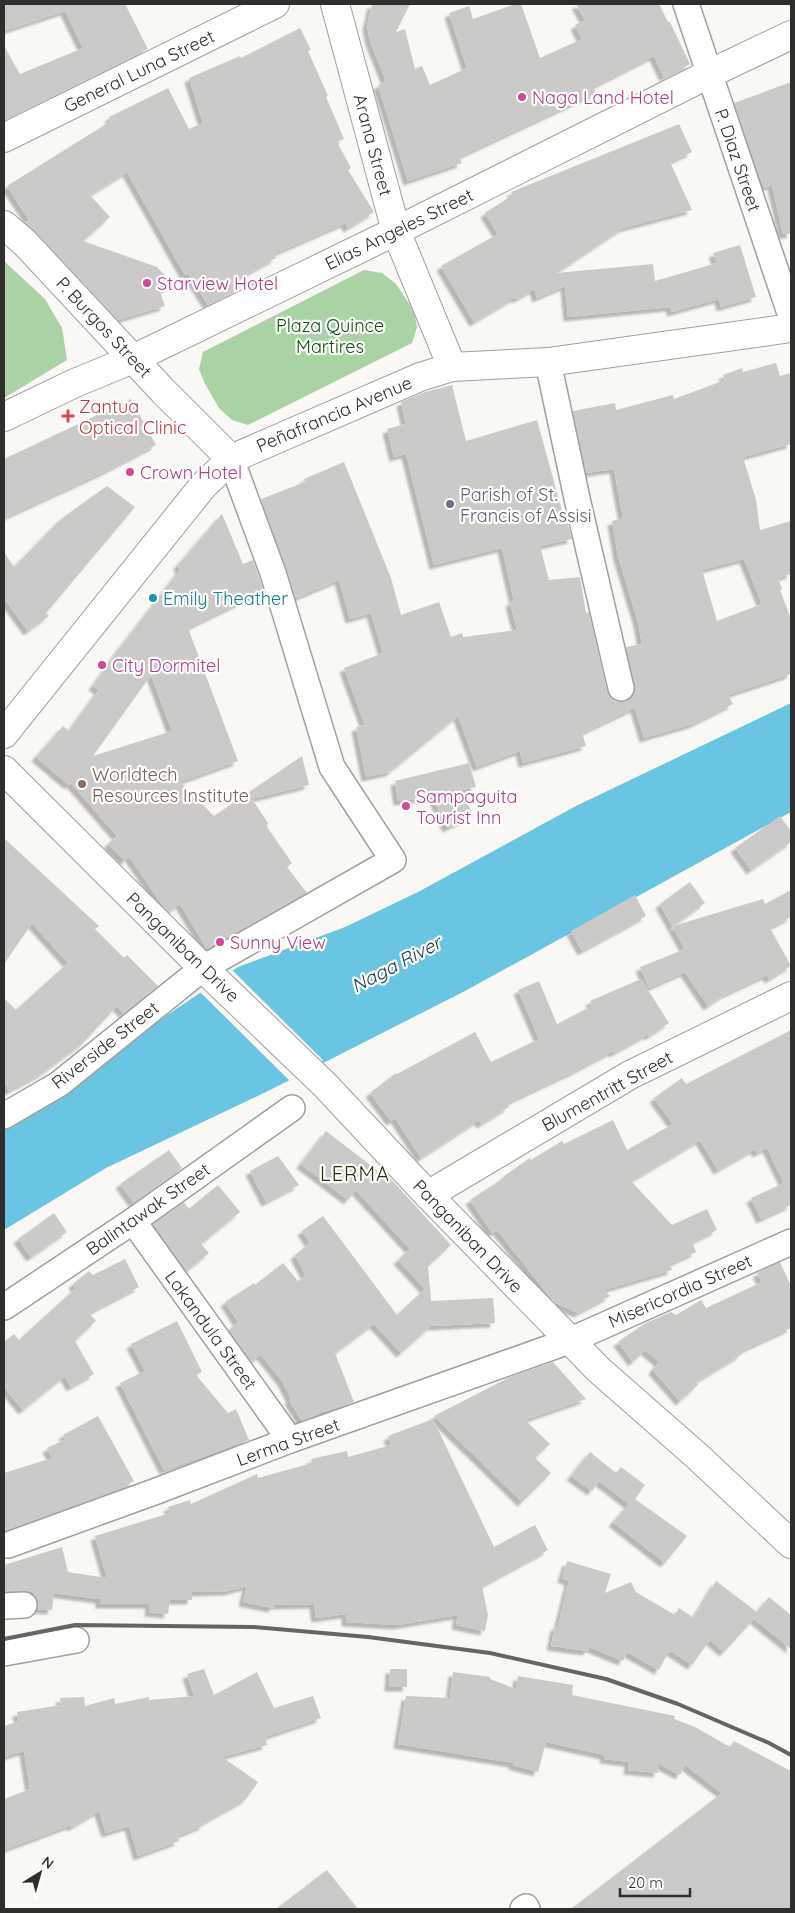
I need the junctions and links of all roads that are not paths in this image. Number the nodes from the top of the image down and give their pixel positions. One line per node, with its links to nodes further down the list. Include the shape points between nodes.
1 (275, 4): 6 (main road, General Luna Street)
2 (335, 4): 9 (main road, Arana Street)
3 (686, 4): 5 (street, P. Diaz Street)
4 (791, 35): 5 (main road, Elias Angeles Street)
5 (709, 74): 9 (main road, Elias Angeles Street); 11 (street, P. Diaz Street)
6 (4, 138)
7 (4, 212): 10 (main road, P. Burgos Street)
8 (4, 225): 10 (main road)
9 (396, 230): 13 (main road, Elias Angeles Street); 15 (main road, Arana Street)
10 (25, 243): 13 (main road, P. Burgos Street)
11 (791, 316)
12 (791, 328): 14 (main road, Peñafrancia Avenue)
13 (133, 359): 16 (main road, Elias Angeles Street); 17 (main road, P. Burgos Street)
14 (548, 362): 15 (main road, Peñafrancia Avenue); 18 (street)
15 (452, 367): 17 (main road, Peñafrancia Avenue, via 420,377)
16 (4, 417)
17 (231, 459): 19 (main road, Peñafrancia Avenue, via 203,486); 21 (street, Riverside Street, via 273,572 332,767 393,860)
18 (621, 688)
19 (4, 734)
20 (4, 770): 21 (main road, Panganiban Drive)
21 (206, 970): 24 (street, Riverside Street, via 59,1084); 25 (main road, Panganiban Drive, via 312,1071)
22 (791, 996): 25 (main road, Blumentritt Street, via 630,1075)
23 (292, 1108): 26 (street, Balintawak Street)
24 (4, 1116)
25 (428, 1195): 29 (main road, Panganiban Drive)
26 (133, 1221): 28 (street, Balintawak Street); 30 (street, Lakandula Street)
27 (791, 1242): 29 (street, Misericordia Street)
28 (4, 1307)
29 (569, 1341): 30 (street, Lerma Street); 31 (main road, Panganiban Drive)
30 (290, 1440): 32 (street, Lerma Street)
31 (791, 1544)
32 (8, 1545)
33 (76, 1640): 34 (street)
34 (4, 1653)
35 (523, 1909): 36 (street)
36 (527, 1909)

